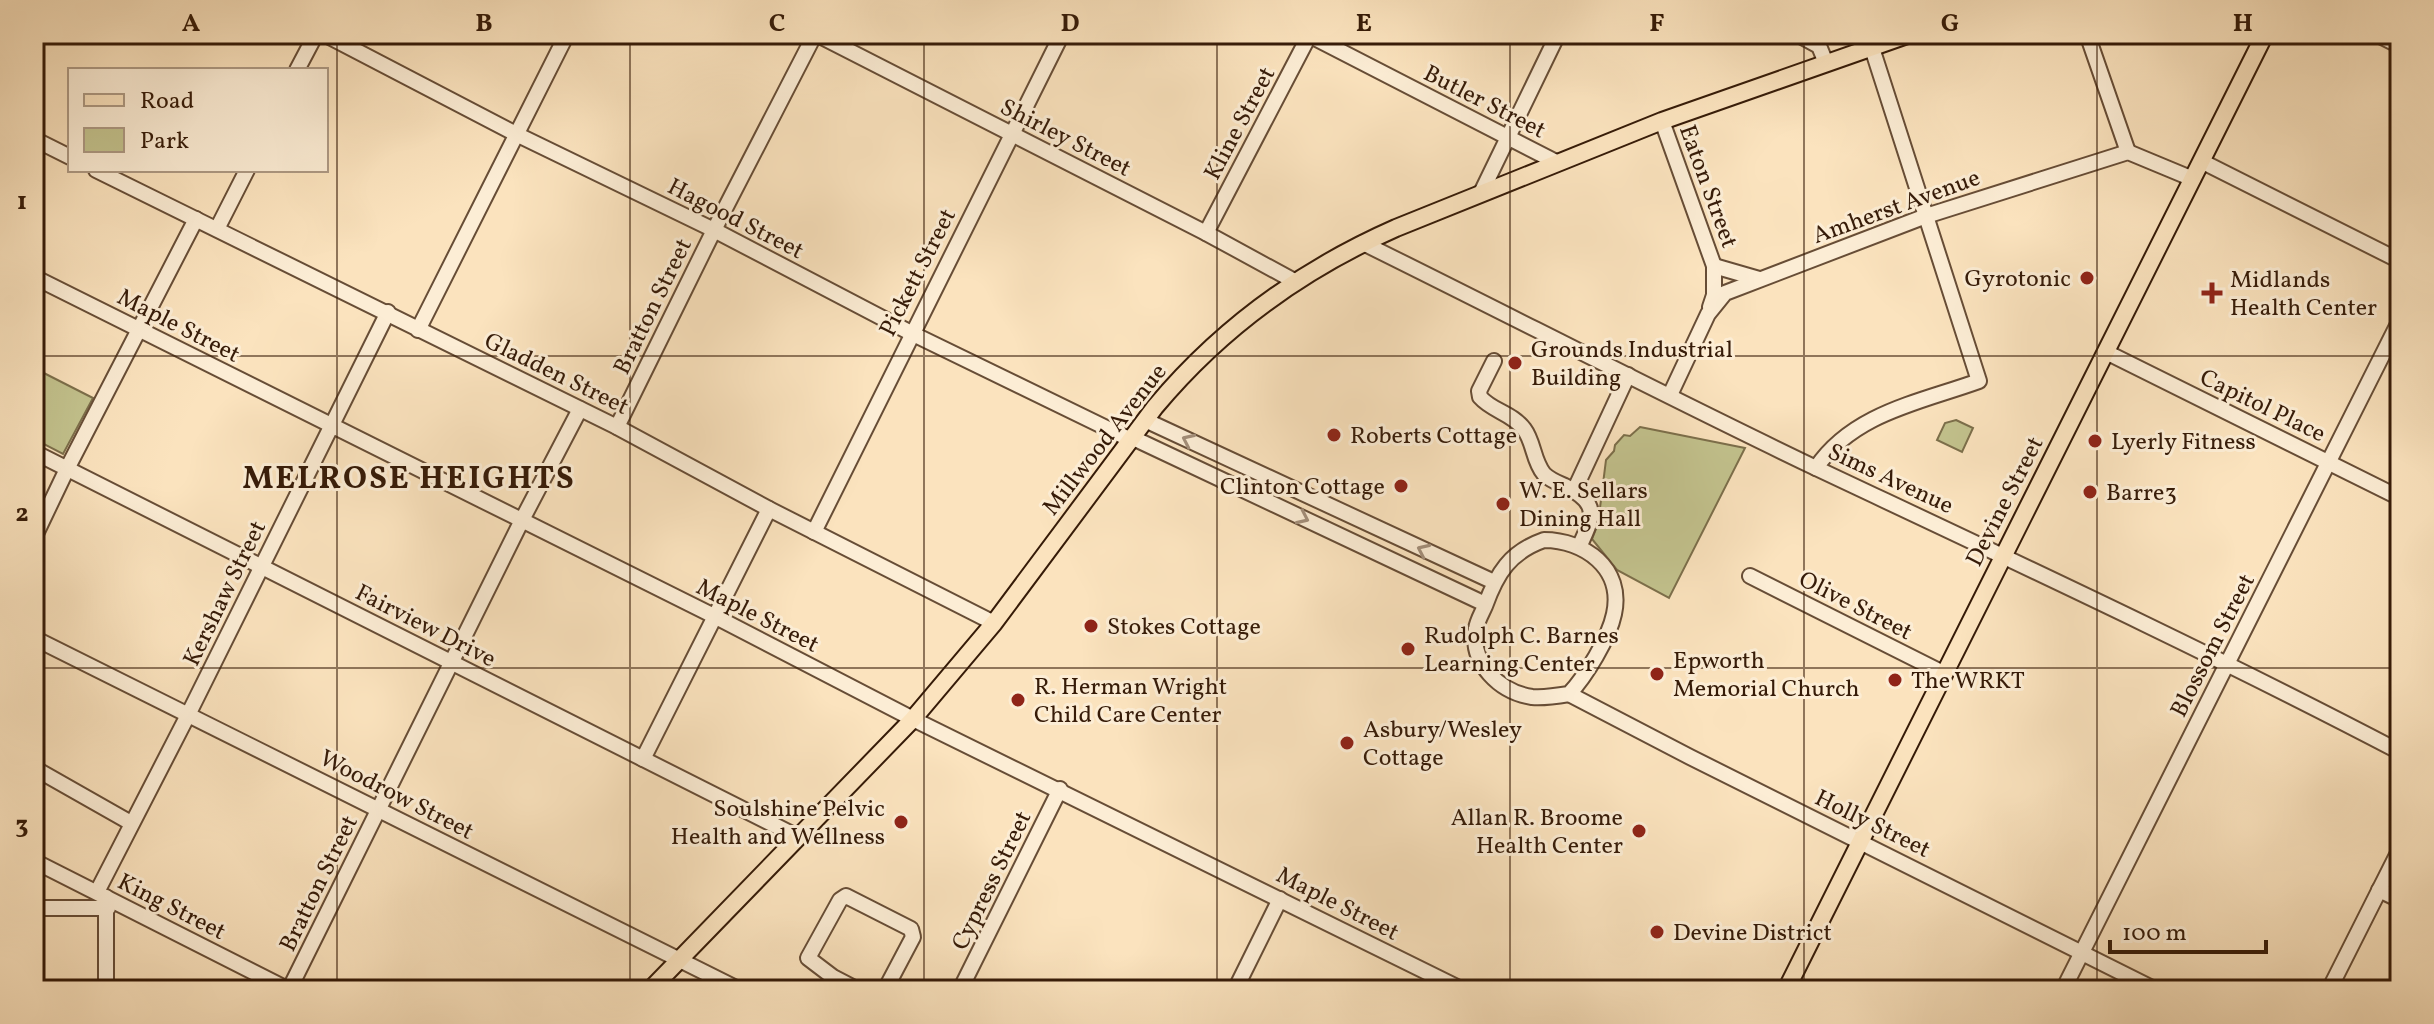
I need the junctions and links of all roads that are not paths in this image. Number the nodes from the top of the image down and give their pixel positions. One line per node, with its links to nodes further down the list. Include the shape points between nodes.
1 (316, 34): 16 (street)
2 (324, 34): 19 (street, Hagood Street)
3 (567, 34): 19 (street)
4 (815, 34): 18 (street, Shirley Street); 33 (street, Bratton Street)
5 (1062, 34): 18 (street, Pickett Street)
6 (1309, 34): 20 (street, Butler Street); 34 (street, Kline Street)
7 (1558, 34): 20 (street)
8 (1797, 34): 15 (street, via 1819,46)
9 (1910, 34): 14 (main road, Millwood Avenue)
10 (2087, 34): 22 (street)
11 (2265, 34): 24 (main road, Devine Street)
12 (2376, 34): 13 (street)
13 (2400, 46)
14 (1872, 48): 15 (main road, Millwood Avenue); 30 (street)
15 (1826, 63): 17 (main road, Millwood Avenue)
16 (298, 68)
17 (1662, 121): 25 (main road, Millwood Avenue); 37 (street, Eaton Street)
18 (1013, 134): 34 (street, Shirley Street); 46 (street, Pickett Street)
19 (518, 135): 33 (street, Hagood Street); 45 (street)
20 (1508, 137): 25 (street, Butler Street); 29 (street)
21 (34, 139): 23 (street)
22 (2128, 152): 28 (street); 30 (street, Amherst Avenue)
23 (68, 156)
24 (2201, 161): 28 (main road, Devine Street); 36 (street)
25 (1558, 163): 29 (main road, Millwood Avenue)
26 (100, 172): 31 (street, Gladden Street)
27 (246, 172): 32 (street)
28 (2193, 179): 47 (main road, Devine Street)
29 (1481, 193): 35 (main road, Millwood Avenue)
30 (1926, 216): 39 (street, Amherst Avenue); 58 (street, via 1979,381 1889,410 1846,435)
31 (196, 219): 32 (street, Gladden Street); 44 (street)
32 (217, 229): 41 (street, Gladden Street)
33 (714, 230): 46 (street, Hagood Street); 54 (street, Bratton Street)
34 (1206, 233): 40 (street, Shirley Street)
35 (1363, 243): 40 (main road, Millwood Avenue); 49 (street, Sims Avenue)
36 (2400, 261)
37 (1714, 266): 39 (street); 42 (street)
38 (34, 277): 44 (street, Maple Street)
39 (1759, 279): 42 (street, Amherst Avenue, via 1725,293)
40 (1296, 282): 52 (main road, Millwood Avenue, via 1232,328)
41 (388, 312): 45 (street, Gladden Street); 53 (street, Kershaw Street)
42 (1708, 314): 50 (street, Amherst Avenue)
43 (2400, 320): 57 (street, Blossom Street)
44 (139, 329): 53 (street, Maple Street); 59 (street)
45 (418, 330): 51 (street, Gladden Street)
46 (911, 333): 55 (street, Hagood Street); 64 (street, Pickett Street)
47 (2106, 352): 57 (street, Capitol Place); 67 (main road, Devine Street)
48 (1494, 361): 60 (street, via 1480,397 1527,432 1547,477)
49 (1628, 375): 50 (street, Sims Avenue); 60 (street)
50 (1670, 395): 58 (street, Sims Avenue)
51 (580, 409): 54 (street, Gladden Street); 63 (street, Bratton Street)
52 (1145, 420): 55 (main road, Millwood Avenue); 70 (street, one-way to 52)
53 (331, 425): 63 (street, Maple Street); 68 (street, Kershaw Street)
54 (617, 427): 62 (street, Gladden Street)
55 (1130, 438): 71 (street, Hagood Street, one-way to 71); 73 (main road, Millwood Avenue)
56 (34, 452): 59 (street, Fairview Drive)
57 (2329, 462): 61 (street, Capitol Place); 76 (street, Blossom Street)
58 (1816, 468): 67 (street, Sims Avenue)
59 (67, 469): 65 (street); 68 (street, Fairview Drive)
60 (1574, 491): 66 (street, via 1588,501 1591,516)
61 (2400, 498)
62 (769, 509): 64 (street, Gladden Street); 72 (street)
63 (522, 520): 72 (street, Maple Street); 75 (street, Bratton Street)
64 (814, 532): 73 (street, Gladden Street)
65 (34, 538)
66 (1580, 545): 70 (street, via 1560,540 1530,545 1505,563); 78 (street, via 1611,579 1614,613 1585,678)
67 (2004, 556): 76 (street, Sims Avenue); 77 (main road, Devine Street)
68 (261, 567): 75 (street, Fairview Drive); 79 (street, Kershaw Street)
69 (1750, 576): 77 (street, Olive Street)
70 (1494, 582): 71 (street)
71 (1485, 604): 78 (street, via 1476,647 1494,679 1513,692 1534,697)
72 (714, 616): 80 (street, Maple Street); 82 (street)
73 (994, 623): 80 (main road, Millwood Avenue)
74 (34, 638): 79 (street, Woodrow Street)
75 (451, 663): 82 (street, Fairview Drive); 85 (street, Bratton Street)
76 (2227, 665): 81 (street, Sims Avenue); 96 (street, Blossom Street)
77 (1943, 673): 88 (main road, Devine Street)
78 (1569, 694): 88 (street, Holly Street)
79 (188, 715): 85 (street, Woodrow Street); 86 (street, Kershaw Street)
80 (913, 719): 84 (street, Maple Street); 87 (main road, Millwood Avenue)
81 (2400, 752)
82 (643, 759): 87 (street, Fairview Drive)
83 (34, 768): 86 (street)
84 (1060, 789): 93 (street, Maple Street); 104 (street, Cypress Street)
85 (378, 810): 97 (street, Woodrow Street); 99 (street, Bratton Street)
86 (131, 823): 92 (street, Kershaw Street)
87 (798, 837): 97 (main road, Millwood Avenue)
88 (1860, 841): 96 (street, Holly Street); 107 (main road, Devine Street)
89 (2400, 849): 91 (street)
90 (34, 861): 92 (street, King Street)
91 (2379, 890): 94 (street); 110 (street)
92 (104, 899): 95 (street); 98 (street); 99 (street, King Street)
93 (1280, 899): 105 (street); 106 (street, Maple Street)
94 (2400, 900)
95 (34, 908)
96 (2082, 953): 108 (street, Blossom Street); 109 (street, Holly Street)
97 (680, 961): 100 (main road, Millwood Avenue); 101 (street, Woodrow Street)
98 (106, 990)
99 (289, 990)
100 (650, 990)
101 (740, 990)
102 (858, 990): 103 (street, via 808,958 846,896 911,929 913,937)
103 (885, 990)
104 (960, 990)
105 (1235, 990)
106 (1463, 990)
107 (1786, 990)
108 (2063, 990)
109 (2156, 990)
110 (2329, 990)

